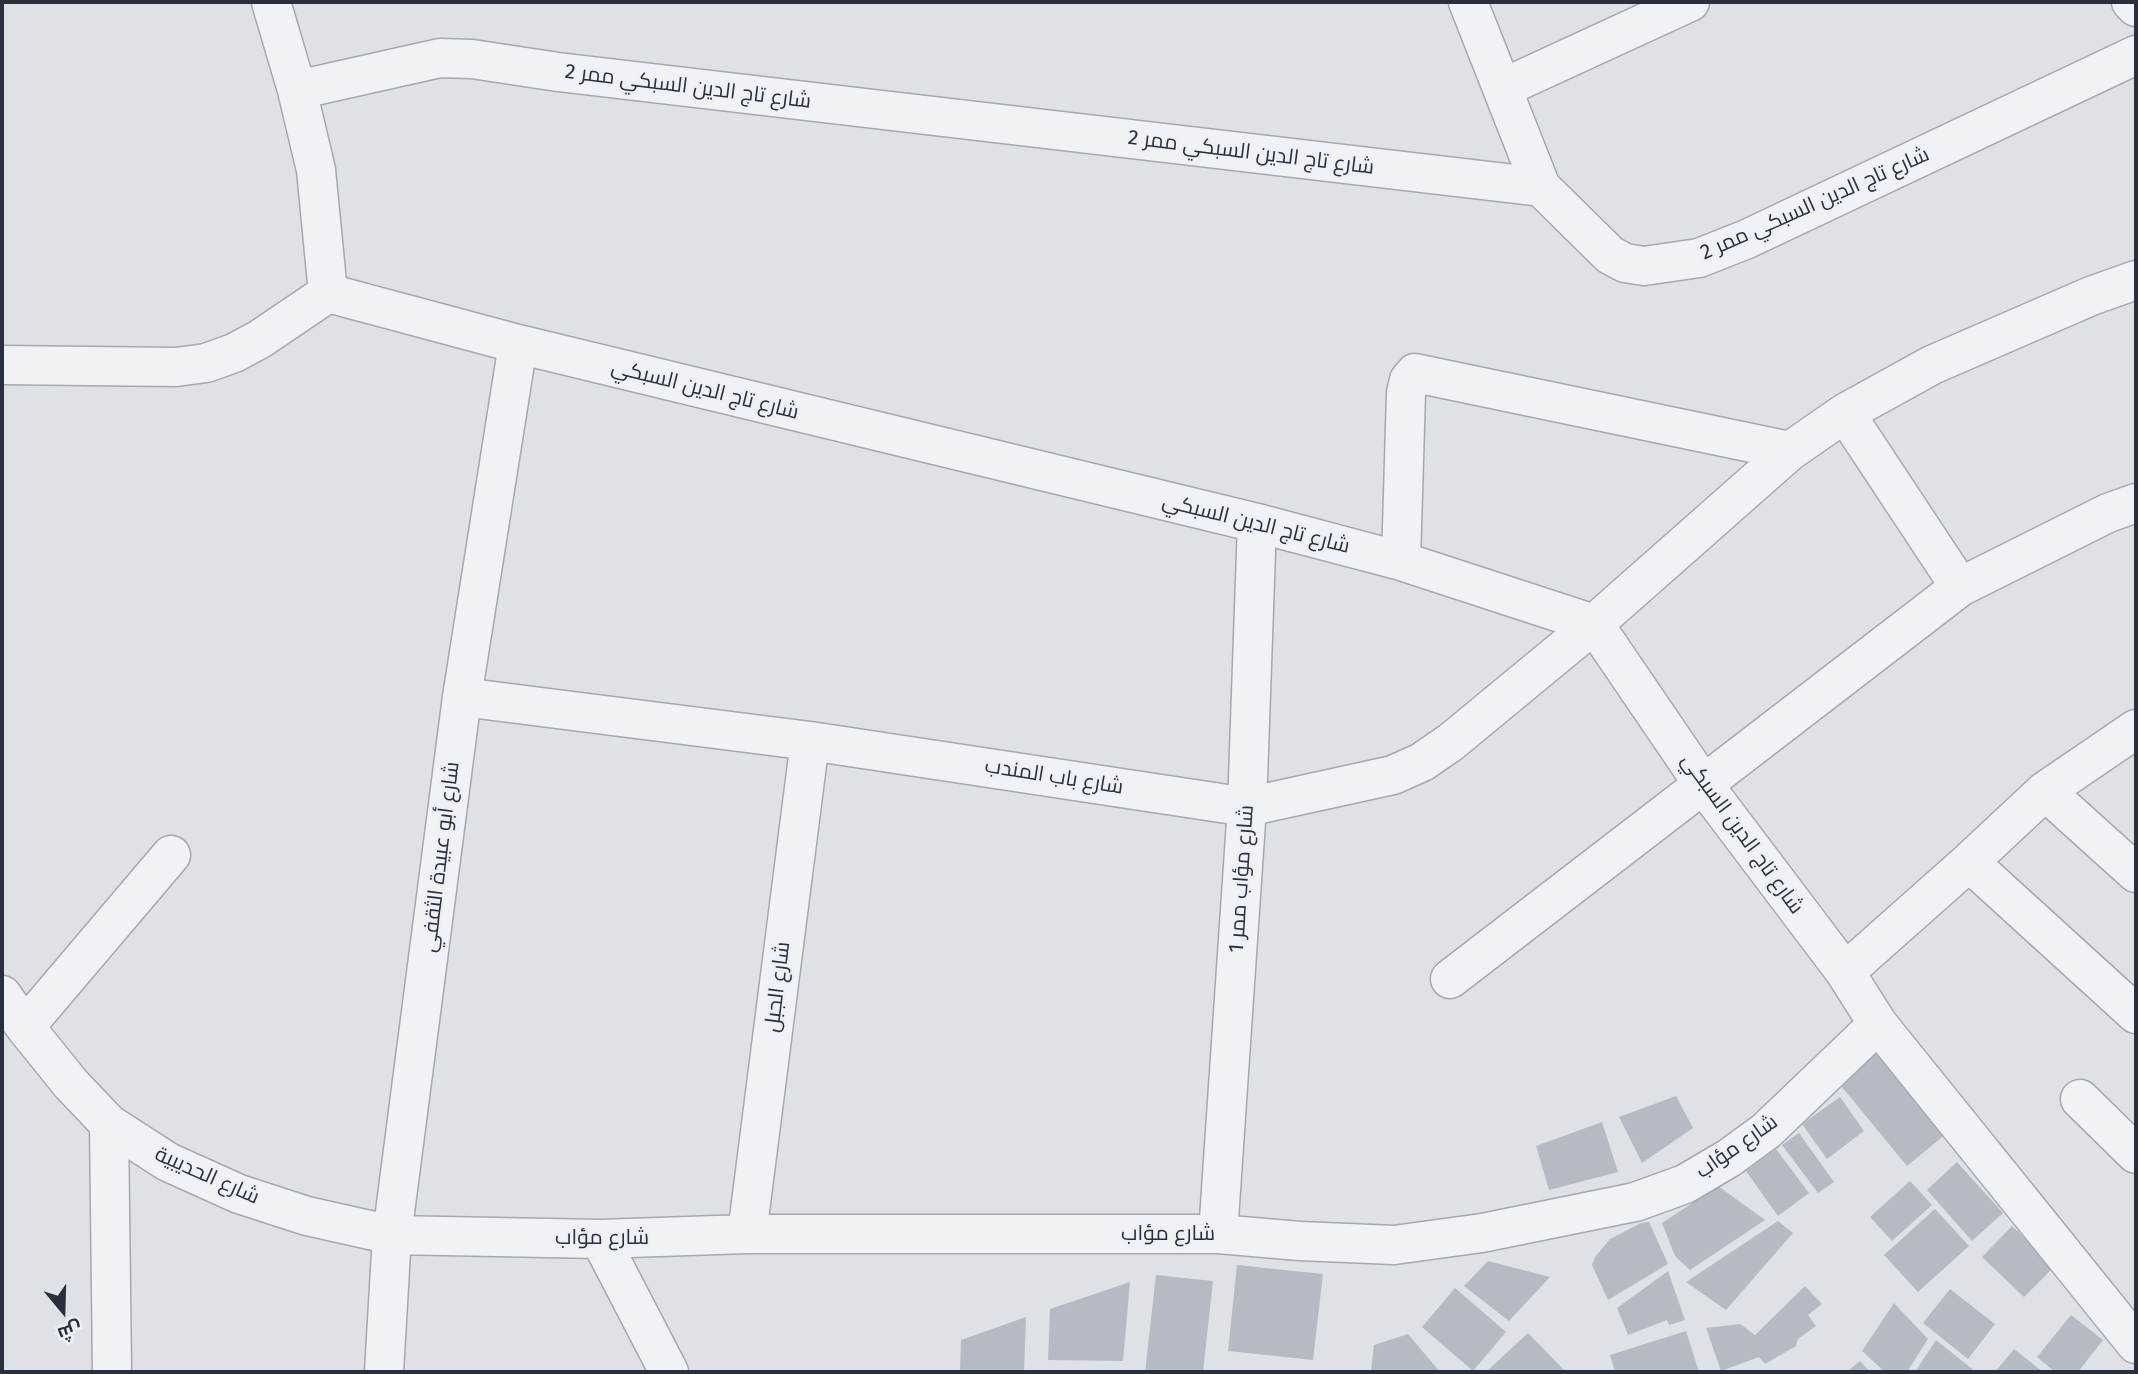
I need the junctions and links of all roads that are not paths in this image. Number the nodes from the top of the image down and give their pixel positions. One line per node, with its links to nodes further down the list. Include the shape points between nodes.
1 (271, 2): 8 (street)
2 (1468, 2): 7 (street)
3 (1690, 2): 7 (street)
4 (2131, 2): 5 (street)
5 (2136, 7)
6 (2136, 55): 9 (street, شارع تاج الدين السبكي ممر 2, via 1699,258 1644,266 1625,263 1610,255)
7 (1503, 88): 9 (street)
8 (297, 90): 9 (street, شارع تاج الدين السبكي ممر 2, via 440,58 472,58 558,72); 11 (street, via 316,170)
9 (1541, 187)
10 (2136, 281): 14 (street, شارع باب المندب, via 1932,365)
11 (328, 293): 12 (street, شارع تاج الدين السبكي); 13 (street, via 260,339 205,363 176,367)
12 (519, 344): 17 (street, شارع تاج الدين السبكي); 21 (street, شارع أبو عبيدة الثقفي)
13 (2, 365)
14 (1845, 413): 15 (street, شارع باب المندب); 19 (street)
15 (1790, 451): 18 (street, via 1415,373 1406,393); 20 (street, شارع باب المندب)
16 (2136, 503): 19 (street)
17 (1257, 523): 18 (street, شارع تاج الدين السبكي); 26 (street, شارع مؤاب ممر 1)
18 (1401, 561): 20 (street, شارع تاج الدين السبكي)
19 (1959, 587): 24 (street)
20 (1594, 624): 24 (street, شارع تاج الدين السبكي); 26 (street, شارع باب المندب, via 1422,762 1393,775)
21 (462, 697): 23 (street, شارع باب المندب); 41 (street, شارع أبو عبيدة الثقفي)
22 (2136, 729): 25 (street)
23 (810, 741): 26 (street, شارع باب المندب); 39 (street, شارع الجبل)
24 (1703, 784): 30 (street, شارع تاج الدين السبكي); 31 (street)
25 (2045, 792): 28 (street); 29 (street)
26 (1247, 807): 40 (street, شارع مؤاب ممر 1)
27 (171, 855): 35 (street)
28 (1969, 862): 30 (street); 33 (street)
29 (2136, 873)
30 (1845, 972): 34 (street, شارع تاج الدين السبكي)
31 (1450, 979)
32 (2, 995): 35 (street, شارع الحديبية)
33 (2136, 1014)
34 (1878, 1024): 40 (street, شارع مؤاب, via 1766,1131 1729,1158 1685,1184 1634,1202 1482,1233 1394,1245); 43 (street, شارع تاج الدين السبكي)
35 (25, 1027): 37 (street, شارع الحديبية)
36 (2080, 1099): 38 (street)
37 (109, 1124): 41 (street, شارع الحديبية, via 168,1162 239,1194 307,1216); 44 (street)
38 (2136, 1154)
39 (747, 1234): 40 (street, شارع مؤاب); 42 (street, شارع مؤاب)
40 (1219, 1234)
41 (393, 1235): 42 (street, شارع مؤاب); 45 (street, شارع أبو عبيدة الثقفي)
42 (600, 1239): 46 (street)
43 (2131, 1325)
44 (112, 1372)
45 (384, 1372)
46 (668, 1372)

